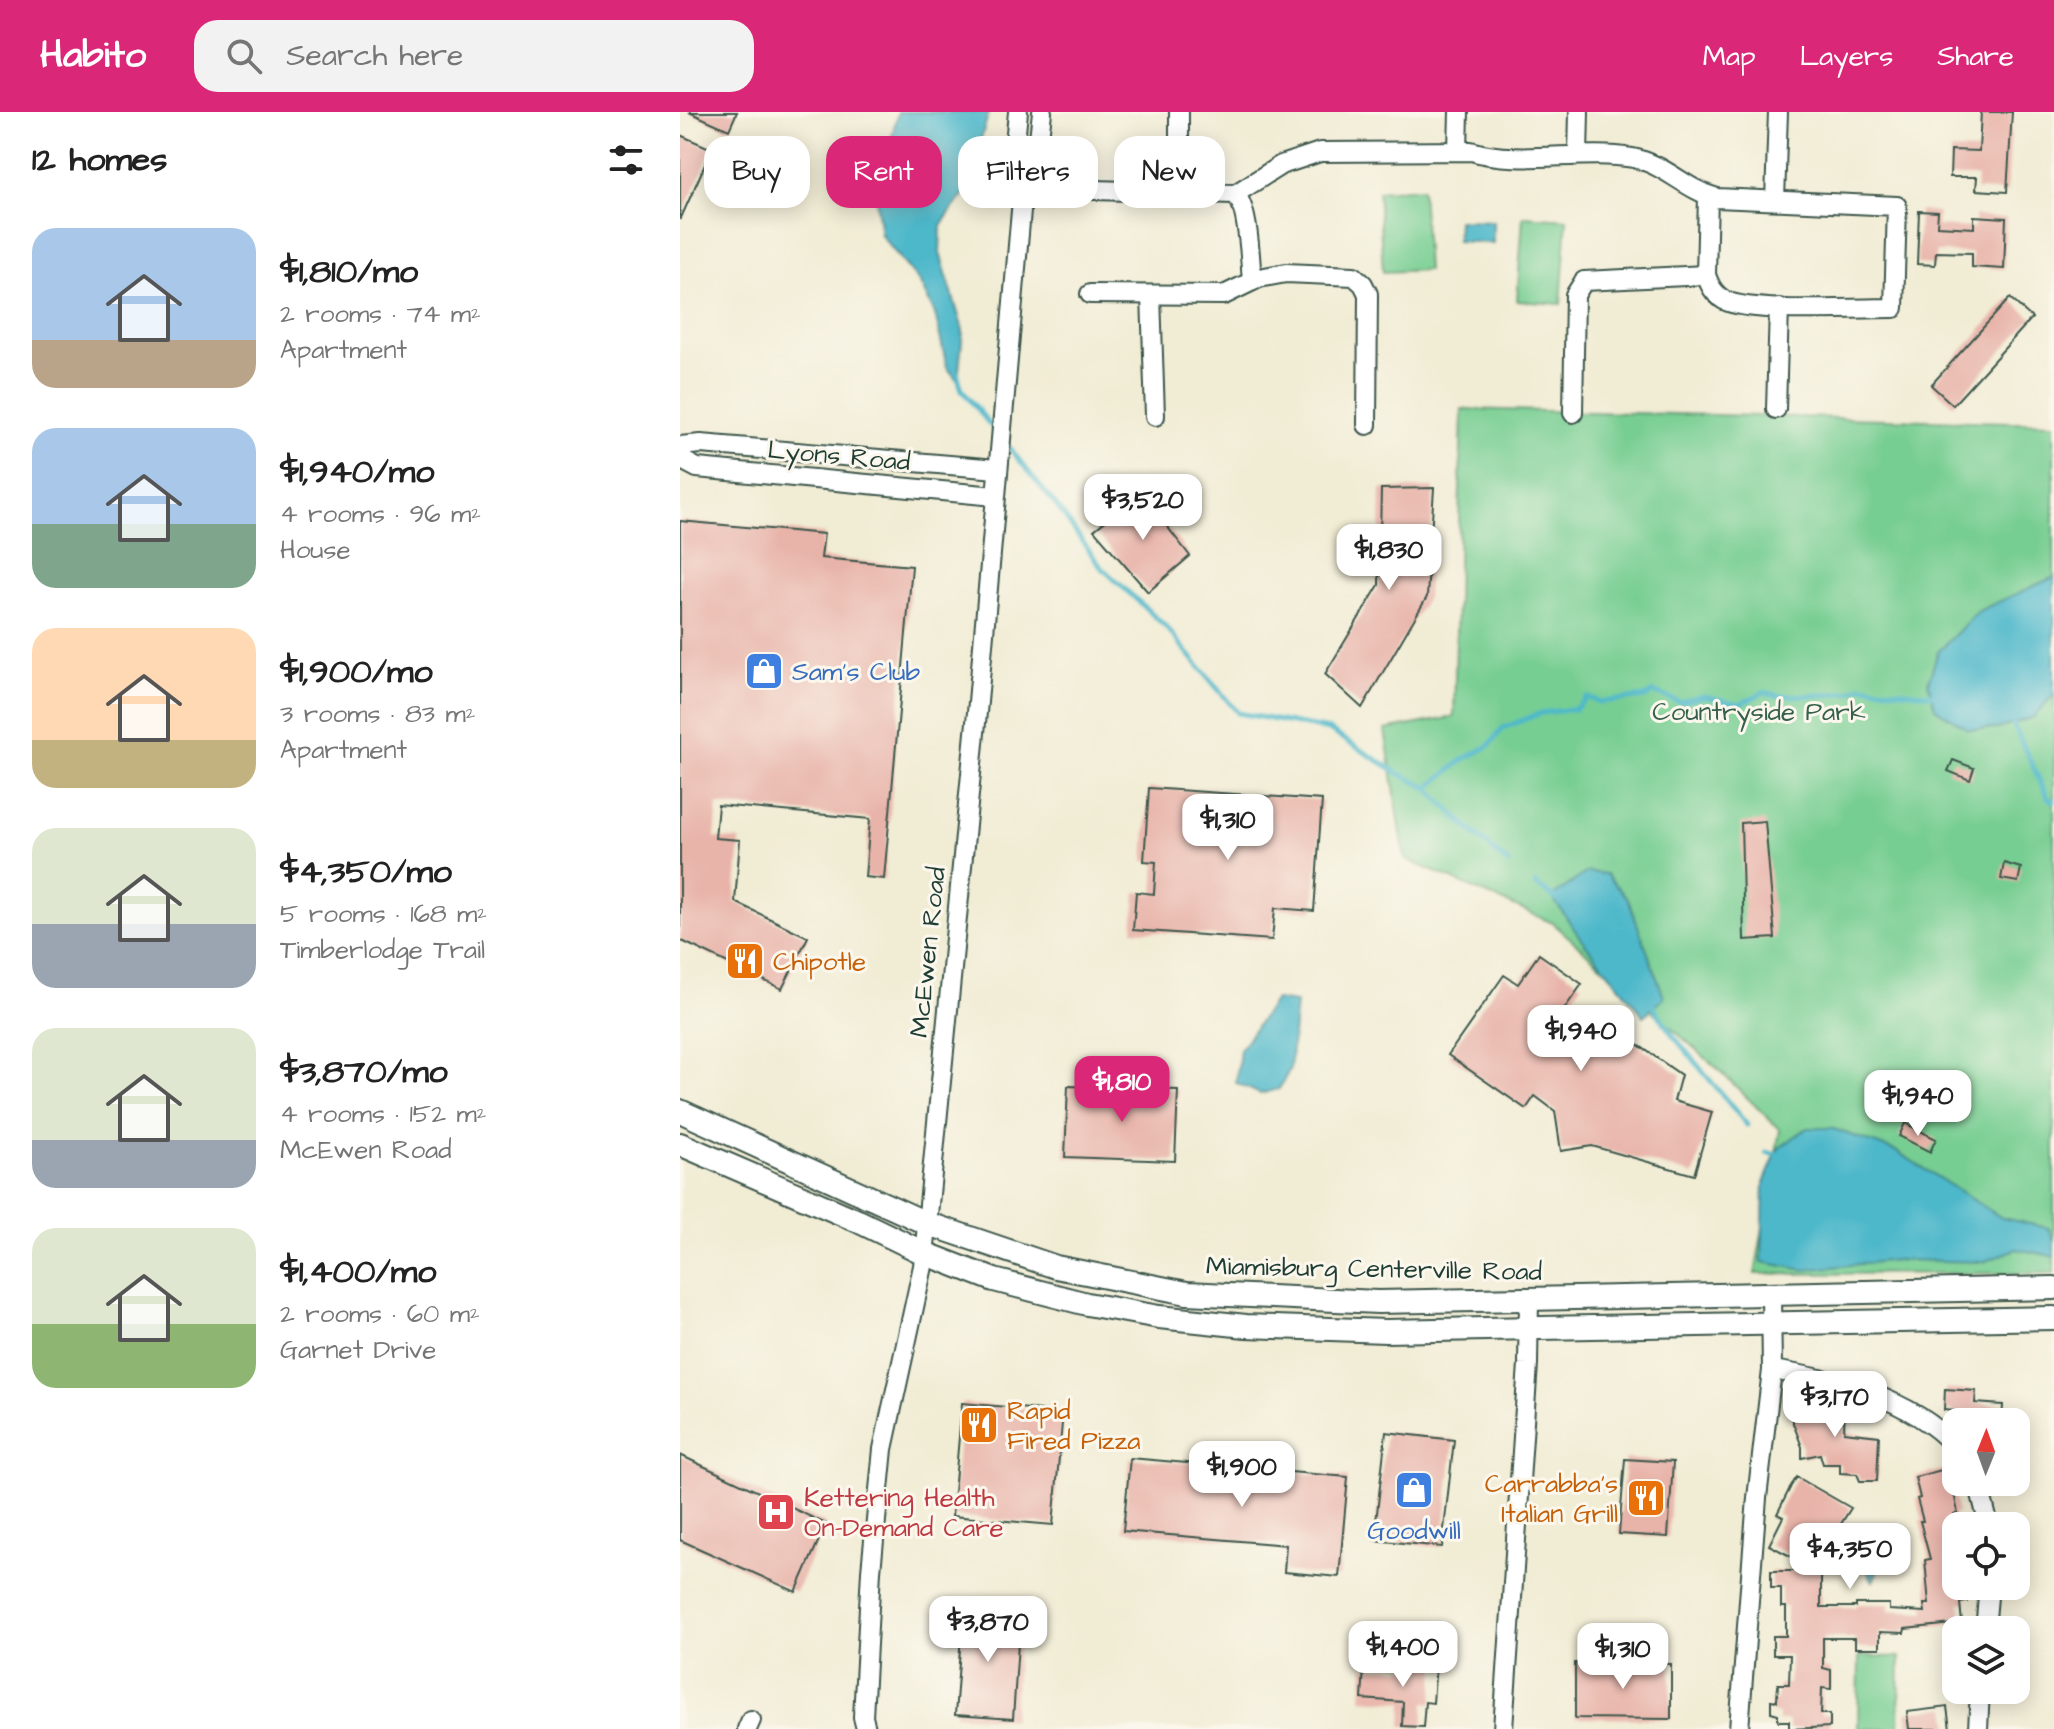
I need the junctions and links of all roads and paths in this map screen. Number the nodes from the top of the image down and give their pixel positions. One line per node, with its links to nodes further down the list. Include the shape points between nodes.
1 (1018, 112): 7 (street, McEwen Road)
2 (1042, 112): 8 (street, McEwen Road)
3 (1179, 112): 9 (street)
4 (1459, 112): 10 (street)
5 (1579, 112): 11 (street)
6 (1778, 112): 15 (street)
7 (1016, 136)
8 (1039, 136)
9 (1179, 136)
10 (1458, 150): 11 (street, via 1489,156); 13 (street, via 1320,152 1281,165)
11 (1578, 155): 14 (street, via 1636,159)
12 (1225, 193): 13 (street)
13 (1235, 194): 18 (street, via 1247,233)
14 (1708, 196): 15 (street); 17 (street)
15 (1775, 200): 21 (street, via 1897,206 1894,308)
16 (1021, 208): 28 (street, McEwen Road)
17 (1706, 275): 21 (street, via 1726,301); 23 (street, via 1584,281 1575,295)
18 (1252, 281): 20 (street, via 1224,295); 25 (street, via 1286,273 1346,274 1363,284 1368,294)
19 (1090, 294): 20 (street)
20 (1151, 295): 24 (street)
21 (1779, 308): 22 (street)
22 (1776, 409)
23 (1573, 413)
24 (1155, 416)
25 (1367, 425)
26 (680, 446): 28 (street, Lyons Road)
27 (680, 459): 29 (street, Lyons Road, via 697,468)
28 (997, 469): 29 (street, McEwen Road)
29 (995, 496): 32 (street, McEwen Road)
30 (680, 1111): 32 (main road, Miamisburg Centerville Road)
31 (680, 1144): 33 (main road)
32 (926, 1223): 33 (street, McEwen Road); 36 (main road, Miamisburg Centerville Road, via 1056,1267 1187,1293 1378,1302)
33 (924, 1253): 39 (main road, via 994,1280 1159,1317 1386,1331); 43 (street, McEwen Road, via 883,1449)
34 (2054, 1288): 35 (main road, Miamisburg Centerville Road)
35 (1771, 1293): 36 (main road, Miamisburg Centerville Road); 38 (street)
36 (1529, 1299): 39 (street)
37 (2054, 1318): 38 (main road)
38 (1771, 1323): 39 (main road); 40 (street)
39 (1530, 1327): 44 (street)
40 (1772, 1370): 41 (street, via 1875,1395); 45 (street)
41 (1942, 1436)
42 (1979, 1704): 46 (street)
43 (860, 1725)
44 (1503, 1729)
45 (1739, 1729)
46 (1978, 1729)

